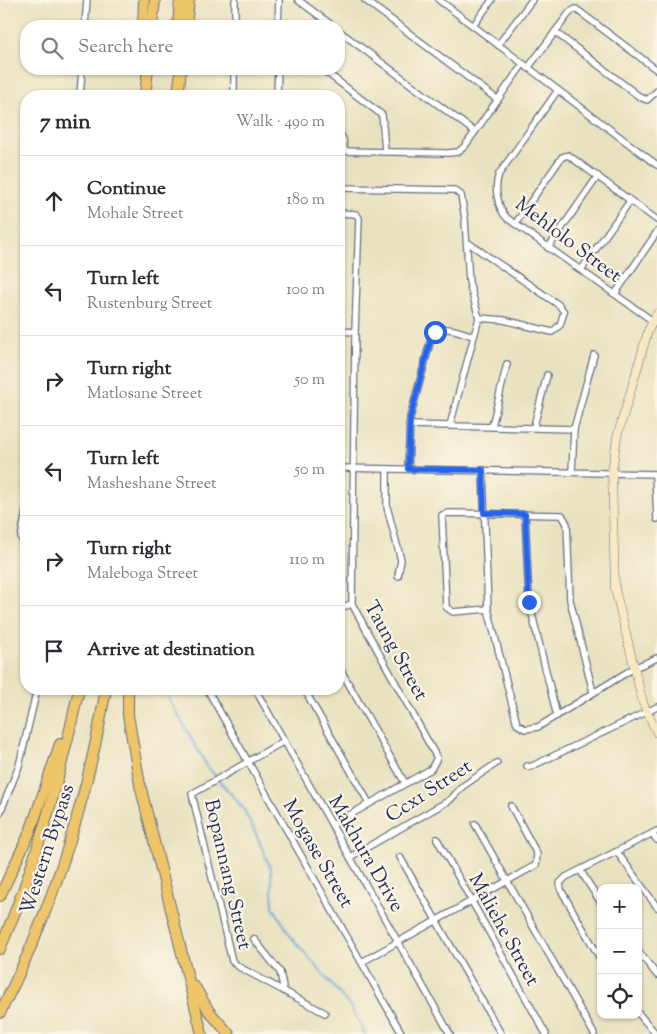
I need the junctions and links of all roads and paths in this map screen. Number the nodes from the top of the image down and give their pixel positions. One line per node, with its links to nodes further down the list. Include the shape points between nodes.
1 (86, 0): 13 (street)
2 (144, 0): 14 (highway)
3 (155, 0): 15 (highway)
4 (180, 0): 16 (highway)
5 (189, 0): 17 (highway)
6 (235, 0): 18 (street)
7 (278, 0): 19 (street)
8 (298, 0): 20 (street)
9 (365, 0): 45 (street)
10 (492, 0): 21 (street)
11 (532, 0): 24 (street)
12 (442, 1): 21 (street)
13 (85, 20)
14 (143, 20)
15 (153, 20)
16 (178, 20)
17 (187, 20)
18 (235, 20)
19 (278, 20)
20 (325, 20)
21 (473, 26): 24 (street)
22 (555, 32): 25 (street); 26 (street, via 570,12 578,10); 44 (street, via 640,97 647,100)
23 (345, 35): 46 (street)
24 (498, 45): 25 (street)
25 (525, 66): 42 (street); 45 (street)
26 (657, 70)
27 (82, 75): 35 (street)
28 (142, 75): 36 (highway)
29 (147, 75): 37 (highway)
30 (174, 75): 38 (highway)
31 (180, 75): 39 (highway)
32 (234, 75): 40 (street)
33 (278, 75): 41 (street)
34 (330, 75): 48 (street, via 382,115)
35 (80, 90)
36 (141, 90)
37 (146, 90)
38 (172, 90)
39 (179, 90)
40 (234, 90)
41 (277, 90)
42 (558, 90): 49 (street); 55 (street, Mehlolo Street, via 497,178 499,206)
43 (657, 90): 44 (street)
44 (654, 96)
45 (498, 100): 46 (street)
46 (475, 132): 48 (street, via 454,153)
47 (345, 151): 48 (street)
48 (385, 152)
49 (657, 165)
50 (598, 176): 52 (street); 55 (street, via 572,157 564,156); 58 (street)
51 (345, 188): 57 (street, via 454,190 462,198)
52 (630, 200): 54 (street); 59 (street)
53 (345, 213): 64 (street, Taung Street, via 356,214 359,218)
54 (657, 220)
55 (515, 224): 58 (street, Mehlolo Street)
56 (657, 232): 60 (street)
57 (468, 242): 61 (street, via 469,282); 61 (street, via 559,305 564,312 560,326 552,332 504,320)
58 (548, 248): 59 (street, Mehlolo Street)
59 (581, 270): 60 (street, Mehlolo Street)
60 (615, 294): 62 (street, Mehlolo Street)
61 (479, 318): 65 (street)
62 (656, 319): 80 (street, via 617,437)
63 (345, 331): 64 (street)
64 (355, 332): 75 (street, Taung Street)
65 (473, 336): 69 (street, via 446,328 432,335); 70 (street)
66 (594, 355): 73 (street)
67 (507, 364): 71 (street)
68 (547, 375): 72 (street)
69 (410, 425): 70 (street); 77 (street)
70 (450, 425): 71 (street)
71 (492, 426): 72 (street)
72 (534, 426): 73 (street)
73 (574, 429): 79 (street)
74 (345, 468): 75 (street)
75 (354, 468): 76 (street); 86 (street, Taung Street)
76 (387, 469): 77 (street); 85 (street, via 387,507 401,560)
77 (408, 469): 78 (street)
78 (483, 470): 79 (street); 82 (street)
79 (572, 472): 80 (street)
80 (612, 472): 81 (street); 90 (street, via 615,589)
81 (656, 474): 84 (street)
82 (484, 513): 83 (street); 88 (street); 88 (street, via 448,513 442,516 446,607 453,612)
83 (525, 514): 92 (street, via 559,514 565,520 570,600); 103 (street, via 529,602)
84 (657, 519)
85 (398, 576)
86 (352, 604): 87 (street); 109 (street, Taung Street, via 436,753 430,769)
87 (345, 606)
88 (488, 609): 103 (street, via 515,721 520,728 530,730)
89 (657, 658): 90 (street)
90 (634, 668): 92 (street); 102 (street)
91 (345, 678): 109 (street)
92 (593, 692): 103 (street)
93 (36, 695): 112 (street, via 19,766)
94 (77, 695): 123 (highway, via 30,832)
95 (78, 695): 131 (highway, Western Bypass, via 54,795 31,871)
96 (105, 695): 137 (highway, Western Bypass, via 93,753 57,880 23,967)
97 (128, 695): 127 (highway, via 128,715 140,785)
98 (210, 695): 106 (street, Mogase Street)
99 (258, 695): 105 (street, Makhura Drive)
100 (307, 695): 110 (street)
101 (657, 707): 102 (street)
102 (646, 712): 104 (street); 108 (street)
103 (557, 716)
104 (657, 733)
105 (284, 741): 106 (street, Bopannang Street); 114 (street, Makhura Drive)
106 (249, 763): 134 (street, Mogase Street); 136 (street, Bopannang Street, via 192,794 230,956 239,967)
107 (496, 763): 119 (street, Ccx1 Street, via 460,788 450,800)
108 (527, 766)
109 (405, 783): 110 (street)
110 (369, 804): 114 (street)
111 (511, 806): 122 (street, via 539,858 536,865)
112 (0, 813)
113 (475, 824): 122 (street)
114 (332, 825): 119 (street, Makhura Drive)
115 (655, 833): 117 (street); 118 (street)
116 (437, 839): 125 (street, Maliehe Street)
117 (657, 840)
118 (617, 852): 121 (street); 126 (street)
119 (350, 856): 130 (street, Makhura Drive)
120 (400, 857): 128 (street)
121 (580, 870): 124 (street); 132 (street, via 563,879 560,886)
122 (508, 880): 125 (street); 146 (street)
123 (0, 896)
124 (597, 896)
125 (471, 901): 128 (street); 145 (street, Maliehe Street)
126 (657, 907)
127 (174, 919): 140 (highway); 141 (highway, via 200,998)
128 (435, 920): 130 (street); 144 (street)
129 (254, 939): 136 (street, via 280,972)
130 (399, 941): 134 (street); 143 (street, Makhura Drive)
131 (0, 949)
132 (597, 953)
133 (642, 956): 135 (street)
134 (362, 962): 142 (street, Mogase Street)
135 (657, 975)
136 (284, 991): 138 (street, Bopannang Street)
137 (0, 1013)
138 (325, 1013)
139 (642, 1018): 147 (street)
140 (202, 1034)
141 (229, 1034)
142 (402, 1034)
143 (450, 1034)
144 (501, 1034)
145 (546, 1034)
146 (594, 1034)
147 (656, 1034)

